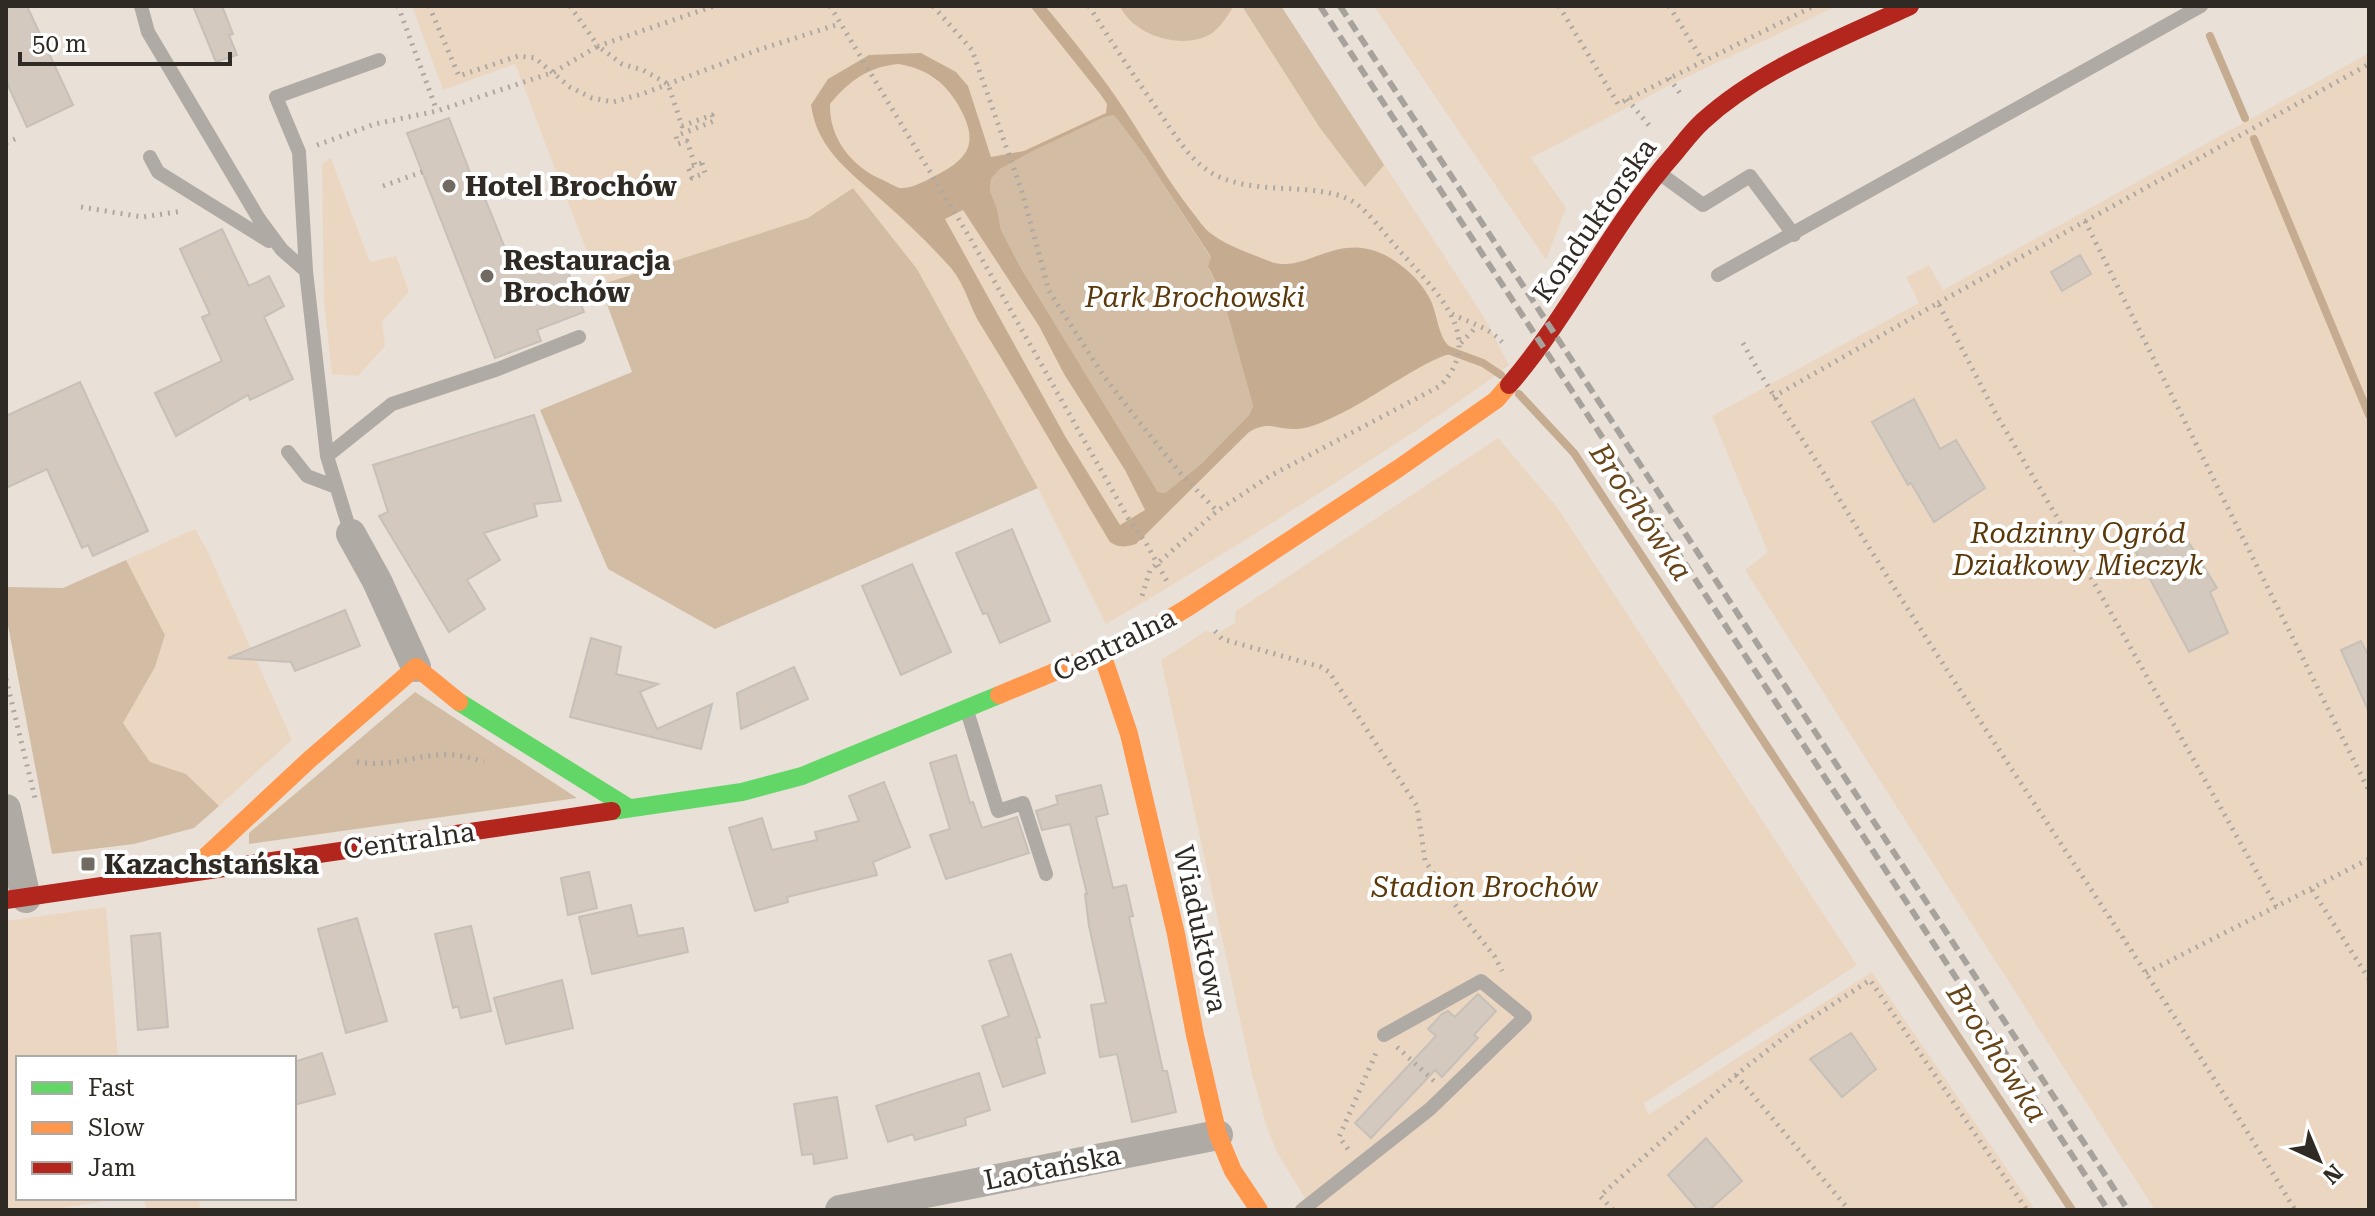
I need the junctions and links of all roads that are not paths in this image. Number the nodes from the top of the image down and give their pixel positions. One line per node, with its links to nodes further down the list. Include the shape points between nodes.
1 (141, 6): 8 (lane, via 148,32)
2 (1910, 6): 6 (street, Konduktorska, via 1750,86 1703,121)
3 (2201, 6): 7 (lane)
4 (379, 60): 9 (lane, via 276,97 299,152)
5 (150, 157): 8 (lane, via 158,172)
6 (1658, 172): 7 (lane, via 1703,205 1750,176); 12 (street, Konduktorska)
7 (1794, 235): 10 (lane)
8 (282, 250): 9 (lane)
9 (306, 271): 14 (lane)
10 (1718, 275)
11 (579, 337): 14 (lane, via 392,404)
12 (1535, 352): 17 (street, Centralna, via 1496,400 1399,468 1187,608)
13 (288, 452): 15 (lane, via 307,476)
14 (327, 456): 15 (lane)
15 (336, 487): 16 (lane)
16 (351, 534): 18 (street)
17 (1102, 654): 19 (street, Centralna); 26 (street, Wiaduktowa, via 1129,734)
18 (416, 667): 20 (street, via 448,695); 22 (street)
19 (967, 710): 20 (street, Centralna, via 802,776 742,792); 23 (lane, via 998,811 1023,803)
20 (629, 808): 22 (street, Centralna)
21 (6, 809): 24 (street)
22 (189, 872): 24 (street, Centralna)
23 (1046, 874)
24 (16, 899)
25 (1384, 1035): 29 (lane, via 1481,981 1525,1017 1447,1093)
26 (1218, 1135): 27 (street, Laotańska); 28 (street, Wiaduktowa, via 1233,1171)
27 (840, 1210)
28 (1259, 1210)
29 (1302, 1210)

